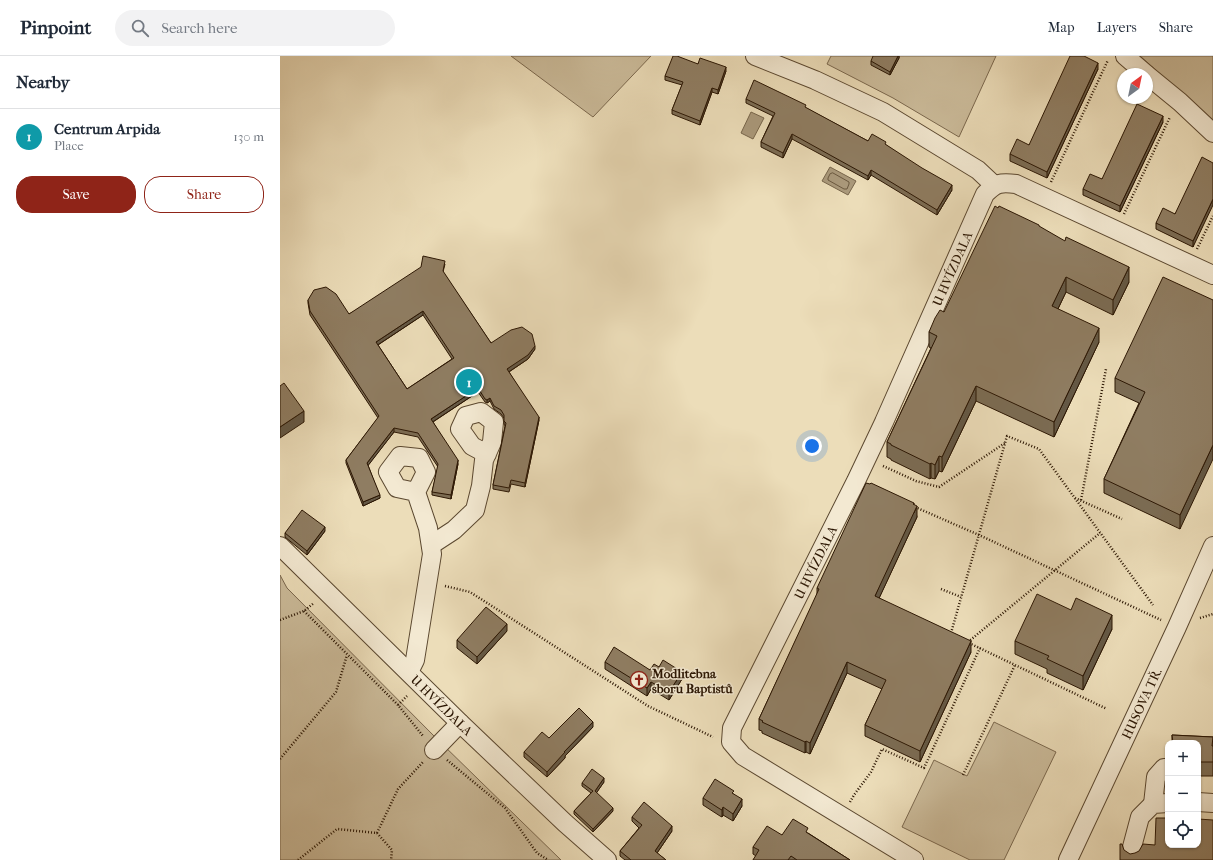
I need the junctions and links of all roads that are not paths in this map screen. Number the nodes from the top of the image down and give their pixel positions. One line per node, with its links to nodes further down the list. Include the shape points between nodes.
1 (755, 56): 6 (street, via 815,80 883,112 978,170)
2 (1124, 56): 3 (street)
3 (1139, 68)
4 (1153, 79): 5 (street)
5 (1213, 133)
6 (994, 185): 7 (street, via 1016,184); 23 (street, U HVÍZDALA, via 985,194 979,206 867,458 732,728 731,742 743,756)
7 (1213, 275)
8 (487, 454): 10 (street, via 472,446 460,430 466,416 481,412 494,422 492,442 487,454 484,460 475,510 454,530)
9 (416, 492): 10 (street)
10 (431, 545): 14 (street, via 432,554 415,660)
11 (280, 546): 14 (street, U HVÍZDALA)
12 (1213, 546): 13 (street, HUSOVA TŘ.)
13 (1206, 580): 24 (street, HUSOVA TŘ., via 1177,627)
14 (409, 672): 15 (street, U HVÍZDALA)
15 (460, 723): 16 (street); 22 (street, U HVÍZDALA)
16 (434, 750)
17 (1165, 768): 20 (street, via 1156,777)
18 (1201, 802): 19 (street)
19 (1213, 803)
20 (1154, 808): 21 (street)
21 (1132, 848)
22 (607, 860)
23 (914, 860)
24 (1068, 860)

